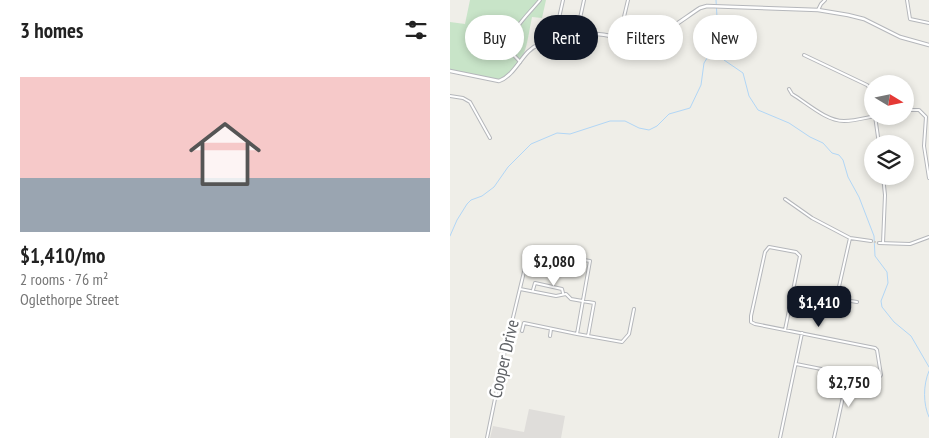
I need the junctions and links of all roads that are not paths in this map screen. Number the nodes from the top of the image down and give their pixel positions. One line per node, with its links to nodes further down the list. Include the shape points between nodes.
1 (540, 0): 16 (street, via 511,40 513,54)
2 (563, 0): 8 (street)
3 (584, 0): 9 (street)
4 (628, 0): 10 (street)
5 (825, 0): 7 (street)
6 (907, 0): 12 (street, via 910,19)
7 (818, 10): 11 (street, via 712,7 700,8); 13 (street, via 864,19 900,37)
8 (559, 15)
9 (581, 15)
10 (624, 15)
11 (683, 18)
12 (929, 23)
13 (929, 45)
14 (534, 47): 16 (street)
15 (804, 56): 18 (street)
16 (520, 62): 17 (street, via 500,81)
17 (450, 71)
18 (864, 85)
19 (790, 89): 22 (street, via 792,94 835,120)
20 (450, 96): 23 (street, via 470,102)
21 (914, 110): 24 (street, via 925,115)
22 (864, 118)
23 (490, 138)
24 (923, 140): 25 (street); 26 (street)
25 (929, 140)
26 (929, 178)
27 (884, 185): 33 (street)
28 (785, 199): 30 (street)
29 (929, 237): 33 (street, via 910,244)
30 (850, 238): 31 (street); 38 (street, via 838,291 845,300)
31 (871, 242)
32 (879, 242): 33 (street)
33 (883, 243)
34 (520, 288): 35 (street); 37 (street, Cooper Drive, via 530,251 590,261); 49 (street, Cooper Drive)
35 (532, 291): 36 (street, via 556,296); 36 (street, via 536,283 562,289)
36 (563, 293): 37 (street, via 571,299)
37 (583, 301): 44 (street); 46 (street, via 594,303)
38 (857, 302)
39 (634, 309): 46 (street, via 629,334 622,342)
40 (551, 329): 41 (street, via 524,323); 44 (street); 45 (street)
41 (522, 330)
42 (784, 330): 42 (street, via 800,254 768,248 751,322); 43 (street)
43 (802, 333): 47 (street); 48 (street, via 876,349 880,378)
44 (577, 334): 46 (street)
45 (550, 336)
46 (588, 336)
47 (796, 364): 48 (street); 50 (street)
48 (848, 374): 51 (street)
49 (487, 438)
50 (780, 438)
51 (834, 438)

